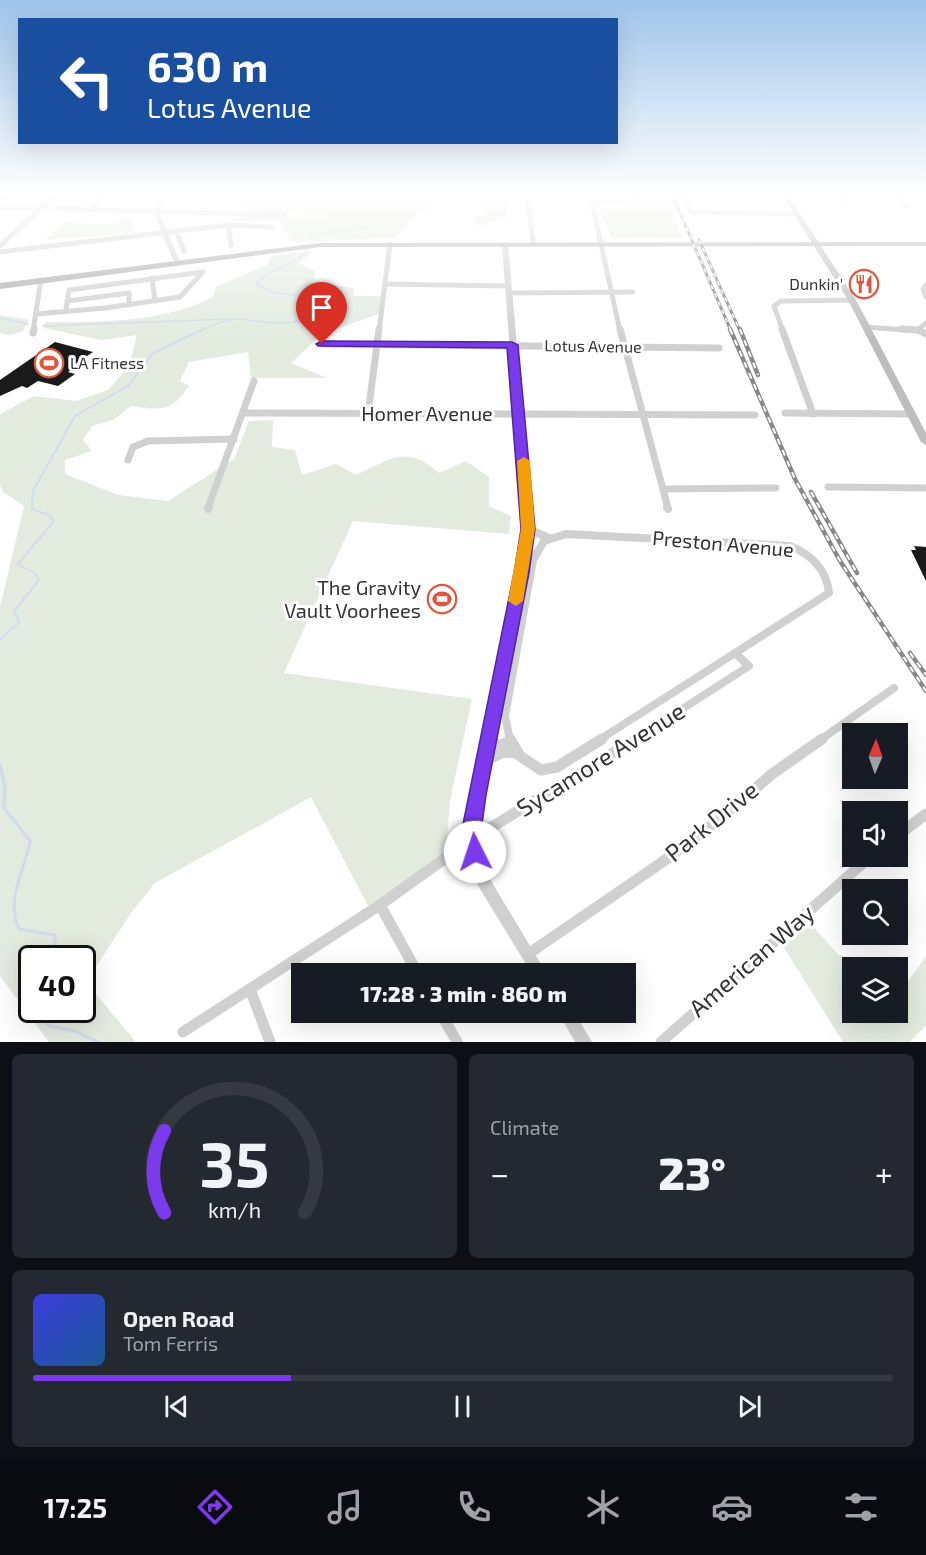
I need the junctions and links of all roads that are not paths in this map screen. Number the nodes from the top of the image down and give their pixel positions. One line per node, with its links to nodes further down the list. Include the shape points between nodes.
1 (77, 243): 12 (street)
2 (169, 243): 10 (street)
3 (181, 244): 10 (street); 11 (street)
4 (390, 244): 5 (main road); 13 (main road, via 303,246); 16 (street)
5 (505, 244): 6 (main road); 19 (street)
6 (533, 244): 7 (main road)
7 (602, 244): 8 (main road); 20 (street)
8 (816, 244): 9 (main road); 23 (main road)
9 (926, 244)
10 (170, 246): 13 (street)
11 (184, 251)
12 (0, 252)
13 (177, 262): 15 (main road)
14 (152, 278): 24 (street, via 69,290); 25 (street); 25 (street, via 202,272 180,297)
15 (41, 280): 18 (main road); 28 (street)
16 (385, 284): 19 (street); 35 (street)
17 (926, 285): 22 (street)
18 (0, 286)
19 (508, 289): 20 (street); 36 (street)
20 (610, 292): 21 (street); 37 (street)
21 (633, 292)
22 (926, 297)
23 (852, 300): 30 (main road); 44 (street, via 775,303)
24 (67, 301): 26 (street, via 129,293); 27 (street)
25 (155, 301): 26 (street)
26 (129, 305): 27 (street)
27 (66, 309): 28 (street)
28 (36, 314): 32 (street)
29 (926, 323): 31 (street)
30 (866, 327): 31 (street); 45 (main road)
31 (918, 330): 33 (street)
32 (33, 333)
33 (926, 334)
34 (322, 344): 35 (street, Lotus Avenue)
35 (376, 344): 36 (street, Lotus Avenue); 42 (street)
36 (512, 345): 37 (street, Lotus Avenue); 46 (street)
37 (626, 346): 38 (street, Lotus Avenue); 43 (street)
38 (719, 348)
39 (254, 381): 40 (street)
40 (243, 413): 42 (street, Homer Avenue); 48 (street)
41 (785, 413): 44 (street)
42 (368, 414): 46 (street, Homer Avenue)
43 (644, 414): 46 (street, Homer Avenue); 47 (street, Homer Avenue); 54 (street)
44 (813, 414): 45 (street)
45 (912, 414): 49 (main road)
46 (520, 415): 57 (street)
47 (755, 415)
48 (234, 439): 50 (street, via 148,441 133,447); 55 (street)
49 (926, 442)
50 (128, 460)
51 (828, 487): 53 (street)
52 (776, 488): 54 (street)
53 (926, 488)
54 (663, 489): 56 (street)
55 (208, 509)
56 (668, 509)
57 (527, 533): 58 (street); 59 (street); 63 (street)
58 (549, 538): 59 (street); 60 (street, Preston Avenue, via 580,534 786,546 808,553 824,576 829,593)
59 (539, 546): 62 (street, Preston Avenue, via 533,560 505,716)
60 (735, 653): 64 (street, Preston Avenue, via 549,770 531,766); 68 (street, Sycamore Avenue, via 749,666)
61 (894, 688): 71 (street, Park Drive, via 772,774 662,863)
62 (510, 741): 63 (street, via 502,745); 64 (street, Preston Avenue)
63 (487, 743): 65 (street)
64 (518, 753): 65 (street, via 503,752)
65 (483, 762): 68 (street)
66 (926, 814): 67 (street)
67 (908, 828)
68 (472, 839): 70 (street, Sycamore Avenue); 71 (street, via 482,879)
69 (859, 867): 81 (street, American Way)
70 (380, 905): 72 (street); 74 (street, Sycamore Avenue)
71 (528, 954): 73 (street)
72 (412, 963)
73 (533, 963)
74 (250, 989): 77 (street, Sycamore Avenue); 78 (street)
75 (446, 1023): 79 (street)
76 (572, 1023): 80 (street)
77 (183, 1032)
78 (270, 1042)
79 (457, 1042)
80 (584, 1042)
81 (661, 1042)

